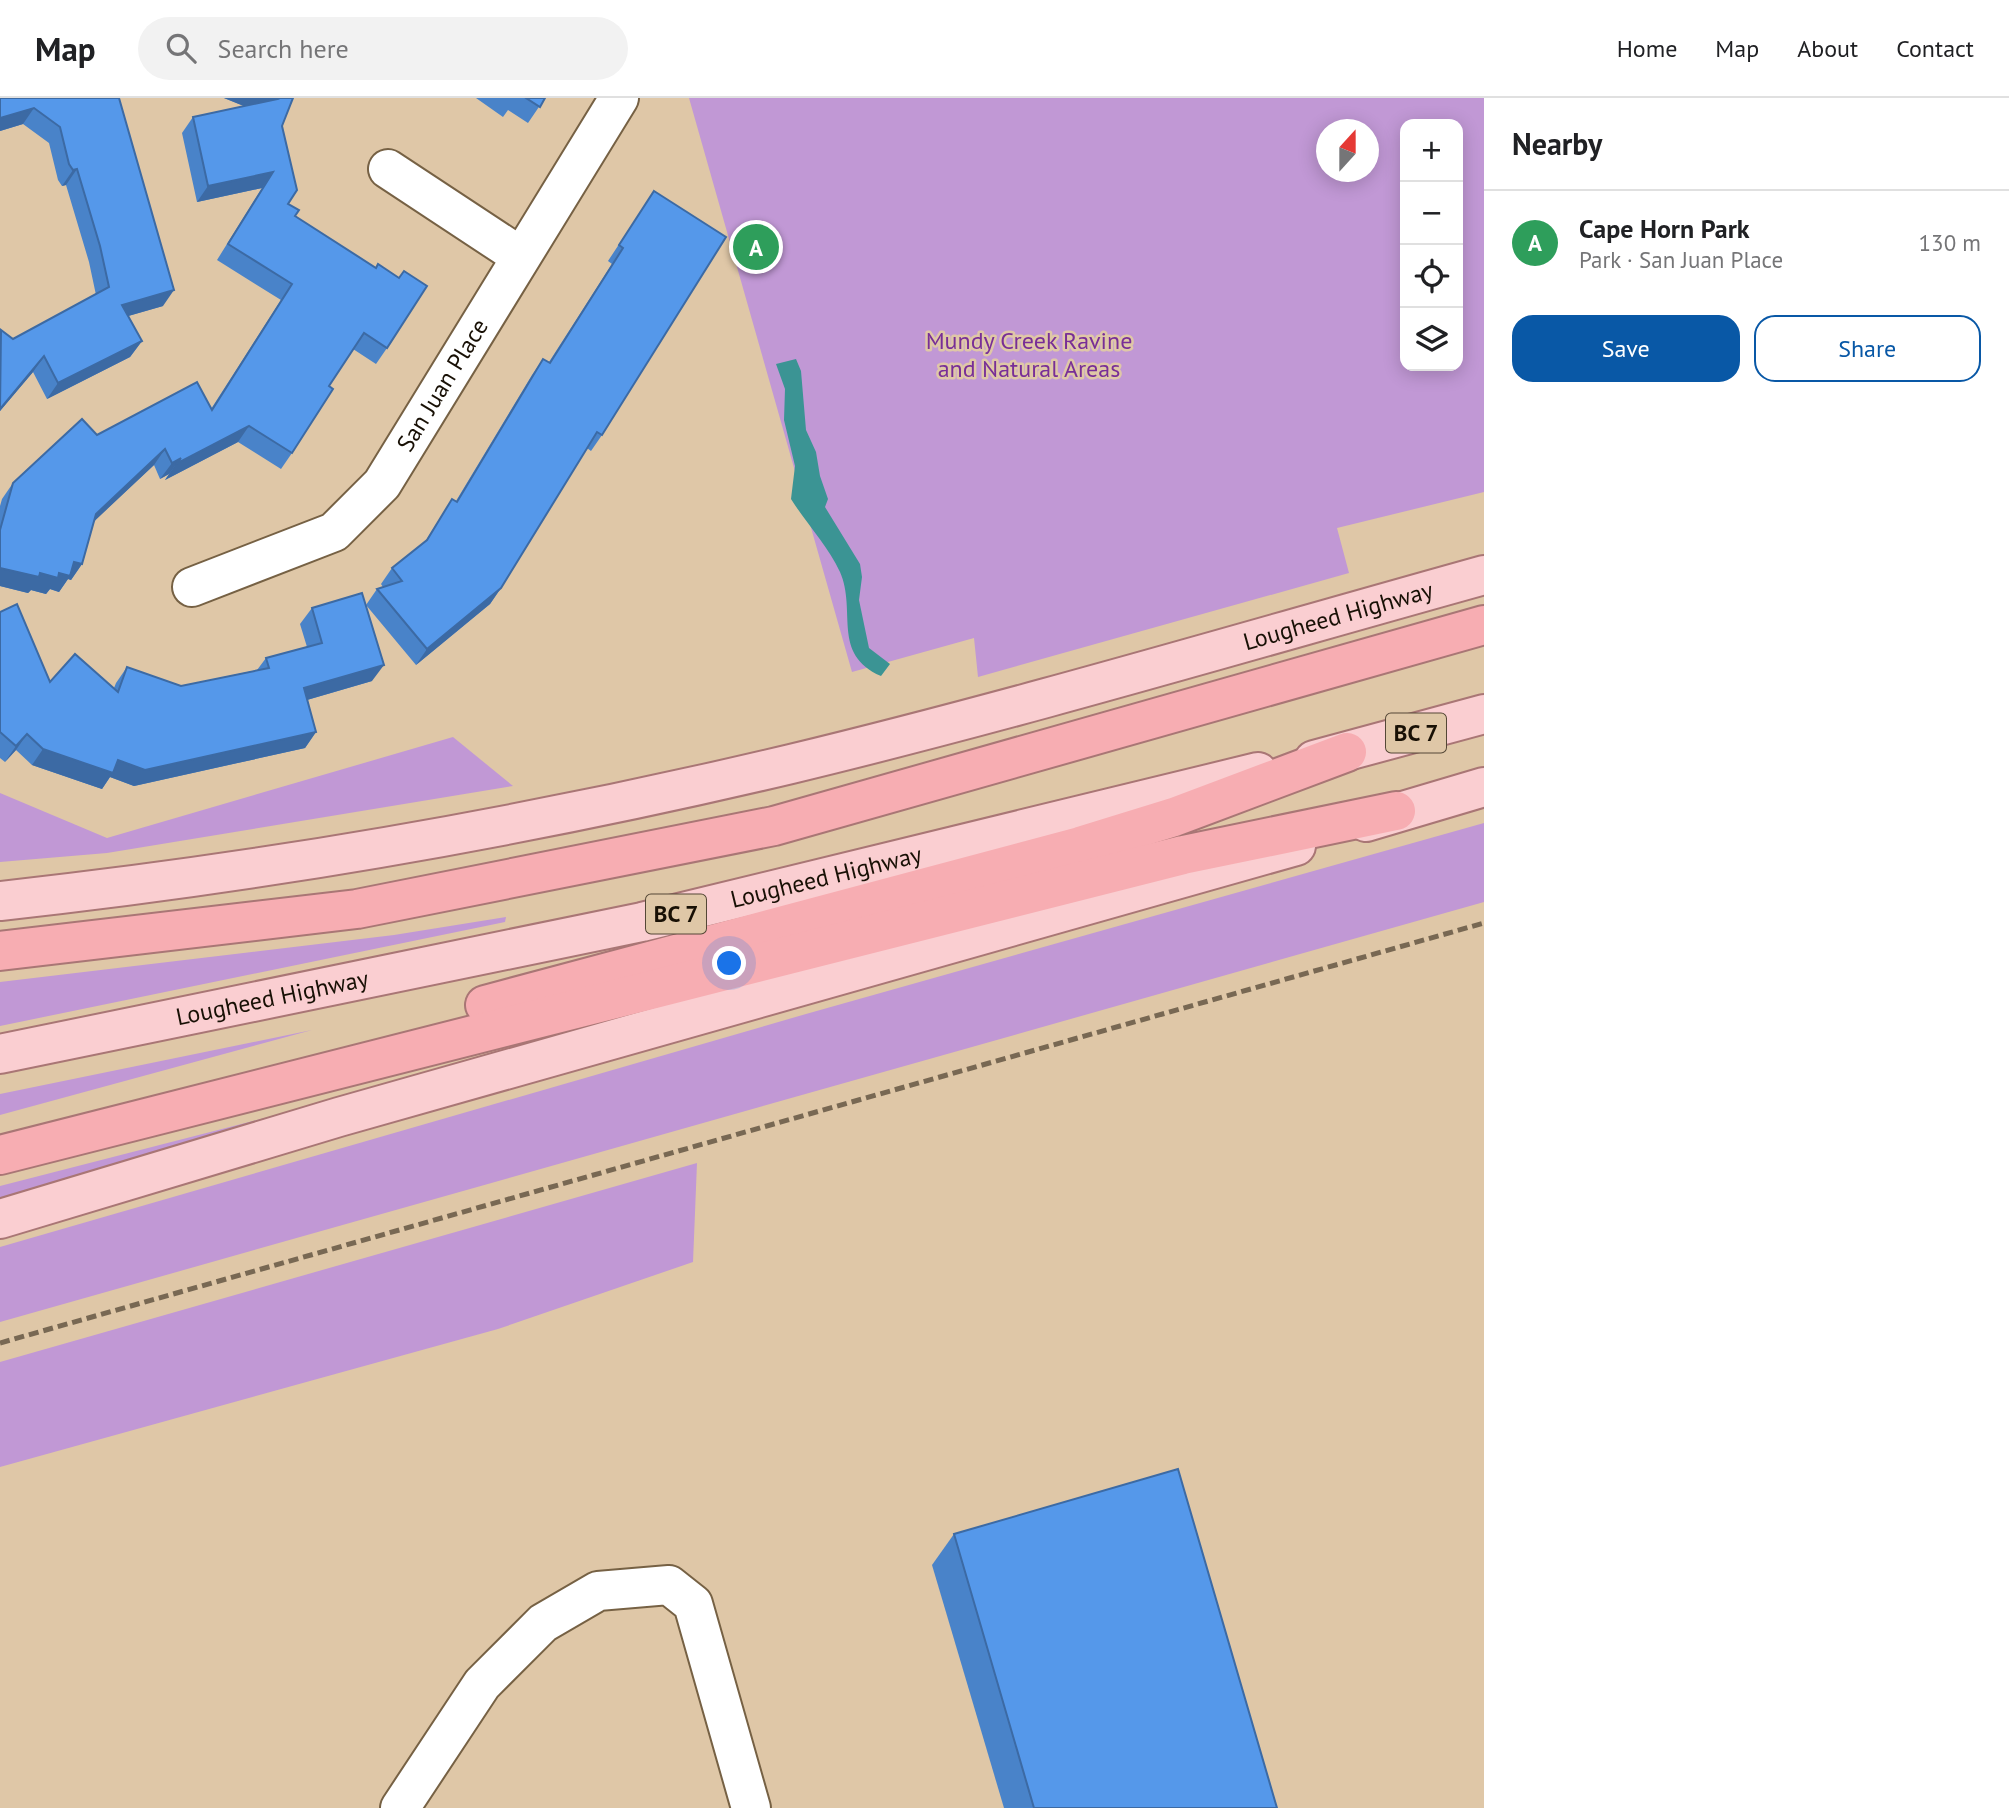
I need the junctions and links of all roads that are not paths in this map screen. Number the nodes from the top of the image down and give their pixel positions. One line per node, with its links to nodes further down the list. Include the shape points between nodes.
1 (619, 98): 3 (street, San Juan Place)
2 (388, 169): 3 (street)
3 (520, 256): 5 (street, San Juan Place, via 382,484 334,532)
4 (1484, 575): 11 (main road, Lougheed Highway, via 935,727 719,781 356,853)
5 (192, 587)
6 (1484, 625): 12 (highway, via 774,826 357,909)
7 (1484, 714): 8 (main road, Lougheed Highway / BC 7)
8 (1347, 752): 13 (main road, Lougheed Highway / BC 7, via 642,922); 14 (highway, via 1174,817 1080,846)
9 (1484, 787): 10 (main road)
10 (1396, 811): 15 (highway, via 1183,855); 16 (main road, via 1242,863 339,1117)
11 (0, 901)
12 (0, 951)
13 (0, 1054)
14 (0, 1138)
15 (0, 1156)
16 (0, 1219)
17 (400, 1808): 18 (street, via 482,1684 543,1623 598,1591 669,1585 693,1604)
18 (751, 1808)

